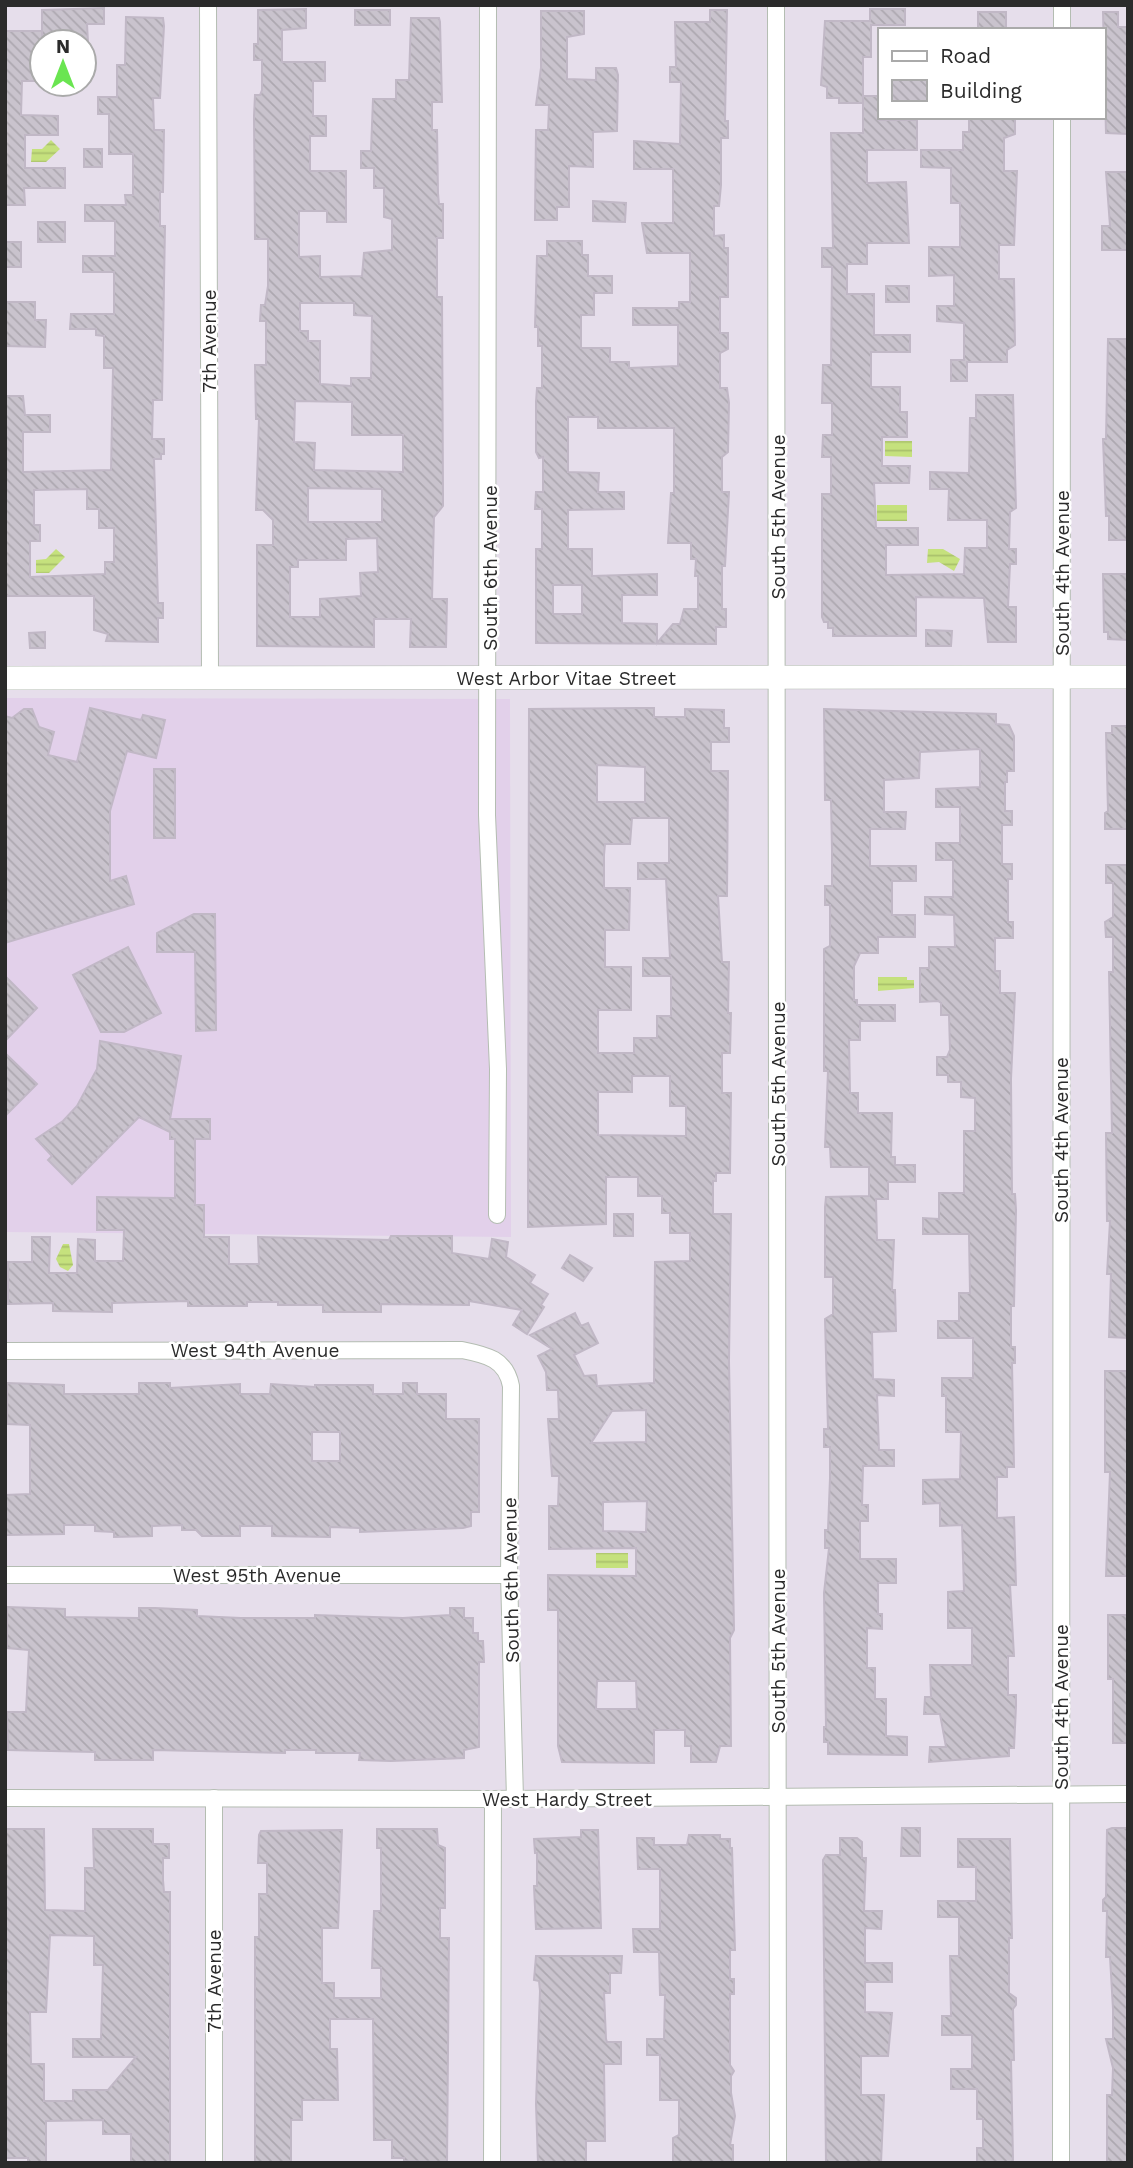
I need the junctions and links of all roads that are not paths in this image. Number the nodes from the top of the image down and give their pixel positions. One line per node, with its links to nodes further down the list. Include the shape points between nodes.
1 (208, 5): 7 (street, 7th Avenue)
2 (488, 5): 12 (street, South 6th Avenue)
3 (776, 5): 8 (street, South 5th Avenue)
4 (1062, 5): 5 (street)
5 (1062, 28)
6 (1062, 119): 9 (street, South 4th Avenue)
7 (209, 677): 11 (street, West Arbor Vitae Street); 12 (street, West Arbor Vitae Street)
8 (778, 677): 9 (street, West Arbor Vitae Street); 12 (street, West Arbor Vitae Street); 20 (street, South 5th Avenue)
9 (1062, 677): 10 (street, West Arbor Vitae Street); 18 (street, South 4th Avenue)
10 (1128, 677)
11 (5, 678)
12 (490, 678): 13 (street, South 6th Avenue, via 487,815 498,1069)
13 (497, 1216)
14 (5, 1351): 15 (street, West 94th Avenue, via 462,1350)
15 (502, 1363): 16 (street, South 6th Avenue, via 511,1386)
16 (509, 1575): 17 (street, West 95th Avenue); 24 (street, South 6th Avenue)
17 (5, 1576)
18 (1061, 1794): 19 (street, West Hardy Street); 20 (street, West Hardy Street); 28 (street, South 4th Avenue)
19 (1128, 1794)
20 (778, 1797): 24 (street, West Hardy Street); 27 (street, South 5th Avenue)
21 (5, 1798): 22 (street, West Hardy Street)
22 (214, 1798): 23 (street, West Hardy Street); 25 (street, 7th Avenue)
23 (493, 1799): 24 (street, West Hardy Street); 26 (street)
24 (515, 1799)
25 (214, 2163)
26 (492, 2163)
27 (778, 2163)
28 (1062, 2163)

